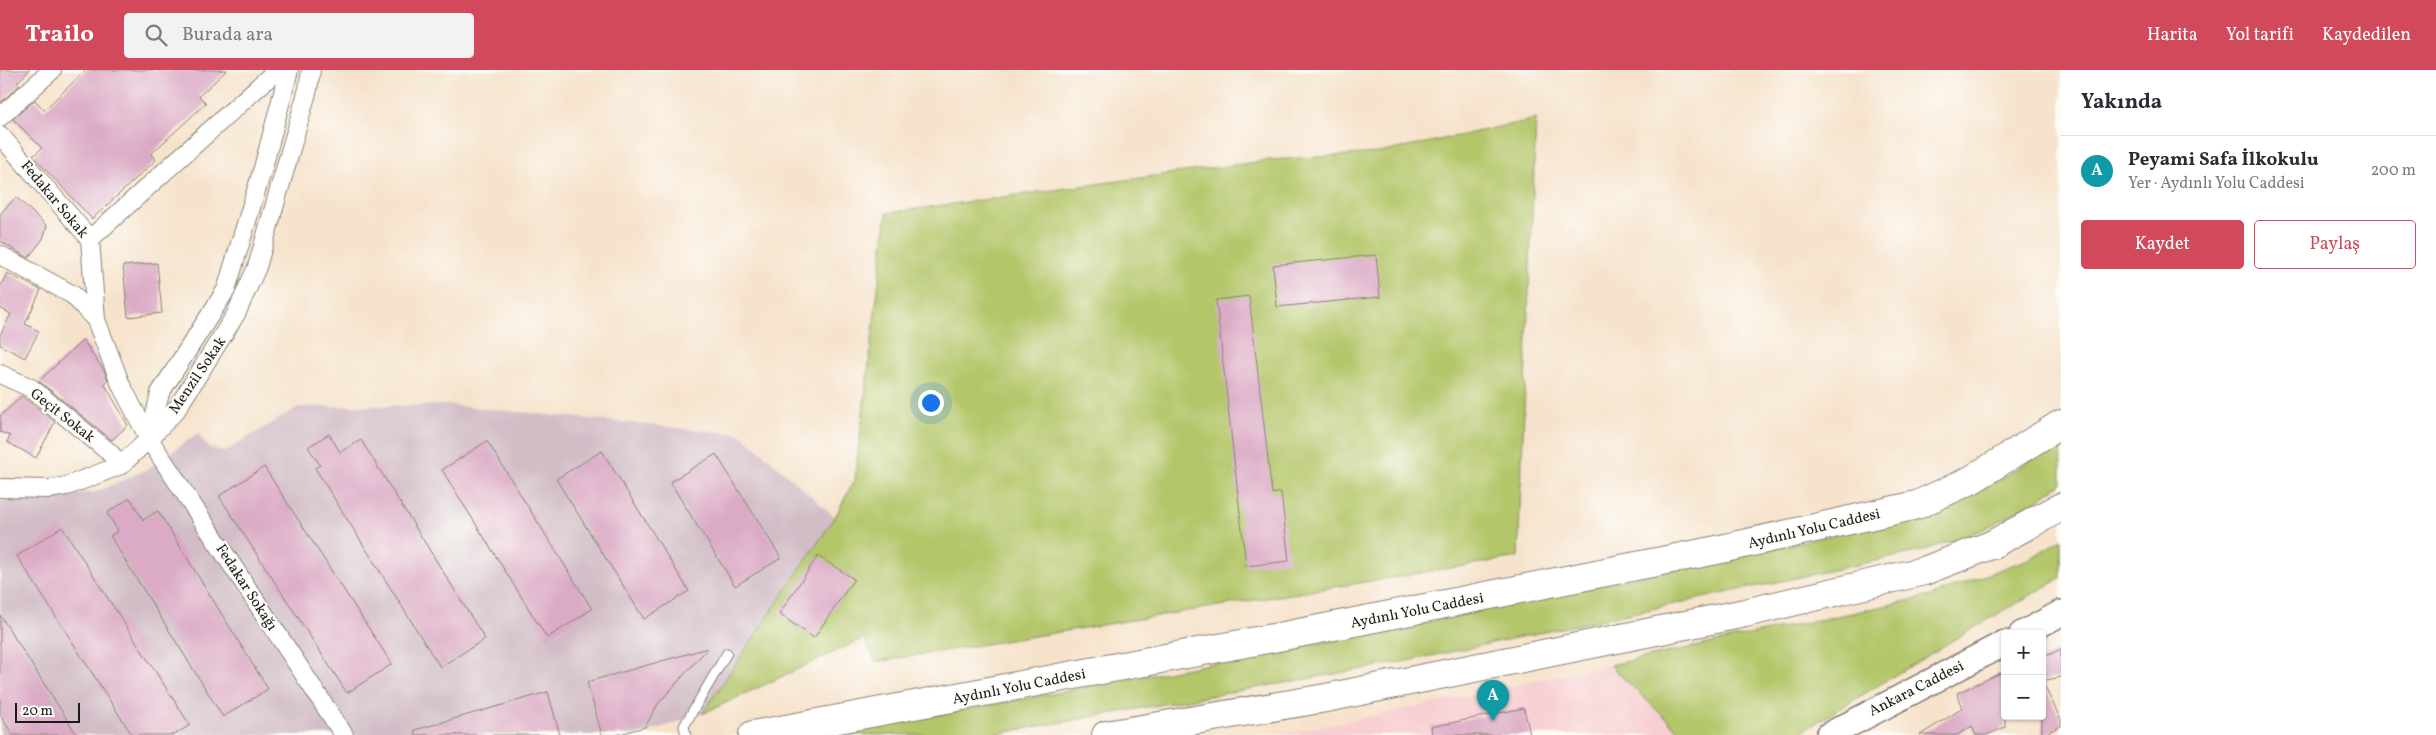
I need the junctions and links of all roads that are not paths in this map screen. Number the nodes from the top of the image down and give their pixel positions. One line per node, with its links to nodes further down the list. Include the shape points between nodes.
1 (52, 70): 5 (street)
2 (277, 70): 7 (street)
3 (289, 70): 12 (street, Menzil Sokak, via 226,290 160,393)
4 (311, 70): 12 (street, Menzil Sokak, via 270,224 257,267 240,306 176,410)
5 (0, 117)
6 (0, 135): 7 (street, Fedakar Sokak)
7 (90, 239): 9 (street, Fedakar Sokak)
8 (0, 255): 9 (street, via 73,295)
9 (96, 320): 12 (street, Fedakar Sokak, via 121,385)
10 (0, 374): 13 (street, Geçit Sokak, via 31,388)
11 (2061, 424): 23 (main road, Aydınlı Yolu Caddesi, via 1971,480 1917,505 1717,550 1290,636)
12 (149, 439): 13 (street); 21 (street, Fedakar Sokağı)
13 (121, 465): 14 (street, via 67,486)
14 (0, 488)
15 (2061, 507): 24 (main road, via 1992,545 1914,573 1745,612 1326,698)
16 (2061, 613): 17 (street)
17 (2029, 630)
18 (2001, 645): 20 (street, Ankara Caddesi)
19 (727, 653): 22 (lane, via 684,726)
20 (1840, 732)
21 (344, 735)
22 (686, 735)
23 (753, 735)
24 (1106, 735)

